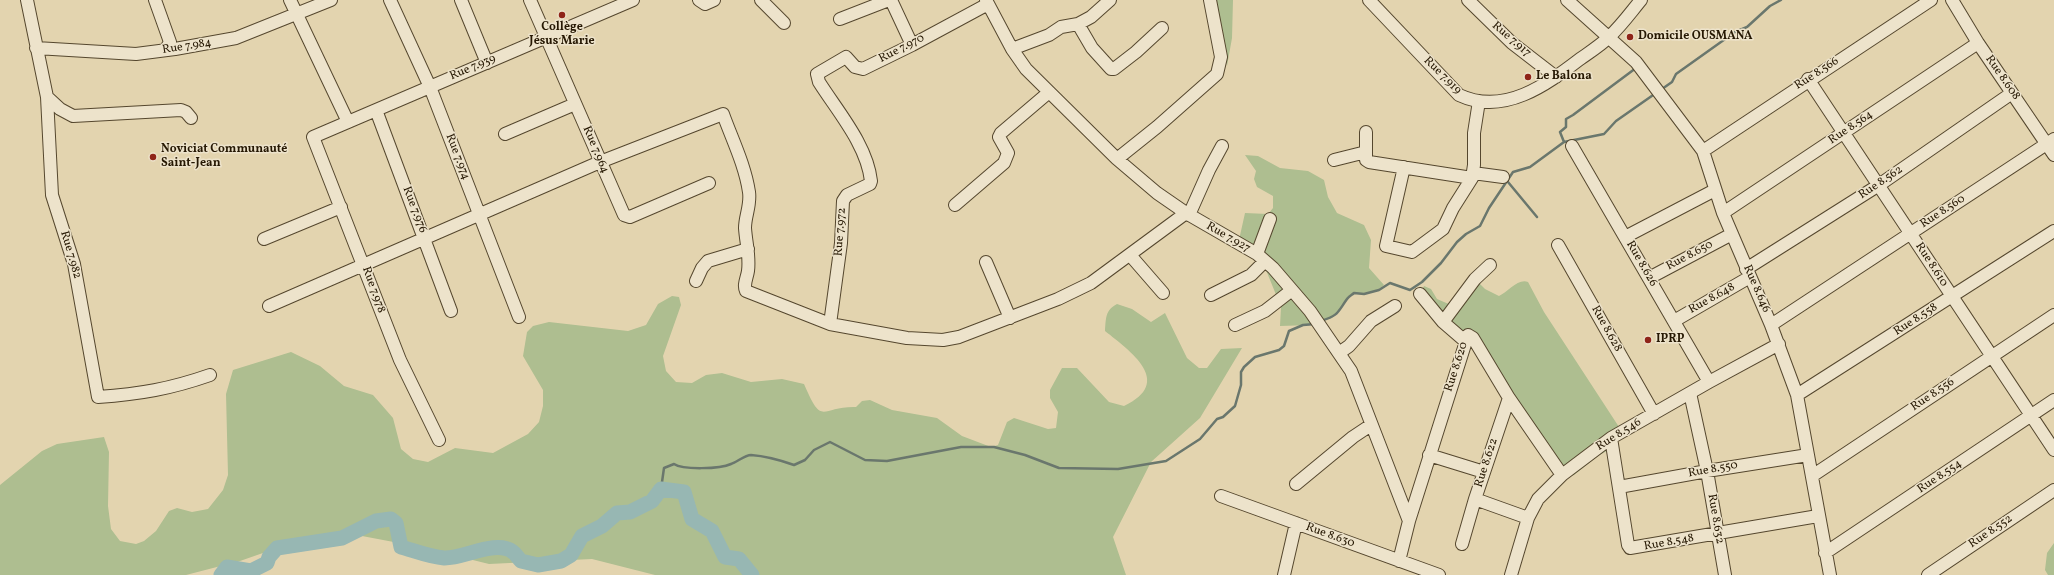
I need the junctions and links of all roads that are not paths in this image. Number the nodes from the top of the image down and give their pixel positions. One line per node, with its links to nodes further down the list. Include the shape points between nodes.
1 (27, 0): 31 (street, Rue 7.982)
2 (155, 0): 32 (street, via 170,42)
3 (290, 0): 22 (street)
4 (331, 0): 22 (street, Rue 7.984)
5 (390, 0): 38 (street, Rue 7.974)
6 (461, 0): 34 (street)
7 (530, 0): 27 (street, Rue 7.964)
8 (633, 0): 27 (street, Rue 7.939)
9 (699, 0): 10 (street, via 705,4)
10 (714, 0)
11 (761, 0): 24 (street)
12 (890, 0): 23 (street); 30 (street)
13 (1110, 0): 25 (street, via 1091,17)
14 (1210, 0): 57 (street, via 1221,57 1217,74)
15 (1369, 0): 42 (street, Rue 7.919, via 1459,95 1472,101)
16 (1468, 0): 36 (street, Rue 7.917, via 1512,43)
17 (1568, 0): 28 (street, Rue 8.646)
18 (1641, 0): 28 (street, Rue 7.919)
19 (1931, 0): 37 (street, Rue 8.566)
20 (1952, 0): 29 (street, Rue 8.608)
21 (987, 2): 30 (street, Rue 7.970); 33 (street, Rue 7.927)
22 (296, 15): 32 (street, Rue 7.984, via 236,38); 46 (street)
23 (840, 19)
24 (784, 23)
25 (1078, 24): 26 (street, via 1092,48 1111,69 1136,52); 33 (street, via 1061,26 1049,35)
26 (1162, 28)
27 (546, 37): 34 (street, Rue 7.939); 43 (street, Rue 7.964)
28 (1609, 37): 36 (street, Rue 7.919); 54 (street, Rue 8.646, via 1636,62)
29 (1978, 43): 40 (street, Rue 8.608); 48 (street, Rue 8.564)
30 (912, 45): 35 (street, Rue 7.970, via 863,69 855,66 846,57)
31 (36, 48): 32 (street, Rue 7.984, via 136,54 149,54); 41 (street, Rue 7.982)
32 (166, 49)
33 (1012, 49): 39 (street, Rue 7.927)
34 (487, 63): 38 (street, Rue 7.939)
35 (817, 74): 101 (street, Rue 7.972, via 819,82 853,133 871,181 870,184 847,195 843,201 841,243)
36 (1556, 77): 42 (street, Rue 7.919, via 1540,88 1515,98)
37 (1808, 79): 48 (street, Rue 8.610); 54 (street, Rue 8.566)
38 (430, 87): 44 (street, Rue 7.939); 69 (street, Rue 7.974)
39 (1048, 93): 57 (street, Rue 7.927); 66 (street, via 1001,132 999,137 1008,153 1004,163)
40 (2012, 93): 51 (street, Rue 8.608); 64 (street, Rue 8.562)
41 (47, 97): 45 (street, via 60,109 73,116 181,110); 108 (street, Rue 7.982, via 52,194 74,264 98,397 161,390)
42 (1479, 101): 61 (street, via 1474,133)
43 (575, 104): 49 (street); 59 (street, Rue 7.964)
44 (376, 110): 46 (street, Rue 7.939); 76 (street, Rue 7.976)
45 (191, 118)
46 (348, 122): 50 (street, Rue 7.939)
47 (1366, 132): 55 (street)
48 (1844, 133): 64 (street, Rue 8.610); 68 (street, Rue 8.564)
49 (506, 134)
50 (313, 137): 67 (street, Rue 7.978)
51 (2050, 141): 56 (street, Rue 8.608); 73 (street, Rue 8.560)
52 (1222, 146): 70 (street)
53 (1572, 146): 75 (street, Rue 8.626)
54 (1703, 151): 65 (street, Rue 8.646)
55 (1366, 152): 58 (street); 60 (street, via 1366,160 1369,162)
56 (2054, 155)
57 (1117, 159): 70 (street, Rue 7.927, via 1157,193)
58 (1334, 160)
59 (600, 162): 63 (street, Rue 7.964, via 622,212 630,217); 69 (street); 79 (street, via 723,114 744,170 749,192 750,202 745,228)
60 (1404, 167): 61 (street); 61 (street, via 1386,246 1412,252 1443,230)
61 (1472, 176): 62 (street)
62 (1503, 177)
63 (709, 183)
64 (1879, 185): 73 (street, Rue 8.610); 85 (street, Rue 8.562)
65 (1714, 190): 68 (street, Rue 8.646); 75 (street)
66 (955, 205)
67 (342, 207): 77 (street); 83 (street, Rue 7.978)
68 (1723, 213): 74 (street, Rue 8.646)
69 (479, 214): 76 (street); 97 (street, Rue 7.974)
70 (1188, 214): 80 (street); 81 (street, Rue 7.927)
71 (1270, 219): 81 (street)
72 (2054, 231): 92 (street, Rue 8.558)
73 (1910, 233): 92 (street, Rue 8.610); 103 (street, Rue 8.560)
74 (1732, 234): 85 (street, Rue 8.646); 86 (street, Rue 8.650)
75 (1626, 237): 86 (street, Rue 8.626)
76 (425, 238): 83 (street); 95 (street, Rue 7.976)
77 (264, 240)
78 (1558, 245): 114 (street, Rue 8.628)
79 (748, 249): 87 (street, via 708,261); 101 (street, via 748,271 744,288 746,291)
80 (1130, 255): 89 (street); 98 (street, via 1092,283)
81 (1261, 258): 88 (street, Rue 7.927); 91 (street, via 1251,275)
82 (986, 262): 98 (street)
83 (364, 265): 93 (street); 118 (street, Rue 7.978, via 400,360)
84 (1490, 265): 100 (street, via 1475,279)
85 (1748, 273): 99 (street, Rue 8.648); 103 (street, Rue 8.646)
86 (1649, 278): 99 (street, Rue 8.626)
87 (696, 280)
88 (1292, 290): 102 (street, via 1265,311); 106 (street, Rue 7.927, via 1324,329)
89 (1163, 292)
90 (1420, 294): 100 (street)
91 (1211, 295)
92 (1951, 297): 107 (street, Rue 8.610); 111 (street, Rue 8.558)
93 (269, 306)
94 (1395, 306): 106 (street, via 1371,321 1349,346)
95 (452, 311)
96 (2054, 315): 107 (street, Rue 8.556)
97 (519, 317)
98 (1010, 318): 101 (street, via 944,340 893,336)
99 (1674, 321): 109 (street, Rue 8.626)
100 (1443, 322): 104 (street)
101 (830, 324)
102 (1235, 325)
103 (1771, 325): 105 (street, Rue 8.646)
104 (1465, 341): 112 (street, Rue 8.620, via 1468,335 1473,338); 120 (street, Rue 8.620)
105 (1779, 344): 109 (street, Rue 8.546); 111 (street, Rue 8.646)
106 (1339, 353): 116 (street, Rue 7.927, via 1351,372)
107 (1991, 357): 115 (street, Rue 8.610); 125 (street, Rue 8.556)
108 (210, 375)
109 (1709, 382): 110 (street, Rue 8.546)
110 (1690, 393): 114 (street, Rue 8.546); 122 (street, Rue 8.632)
111 (1798, 395): 121 (street, Rue 8.646)
112 (1510, 398): 123 (street, Rue 8.622); 124 (street, Rue 8.620)
113 (2054, 400): 115 (street, Rue 8.554)
114 (1654, 414): 117 (street, Rue 8.546)
115 (2031, 415): 119 (street, Rue 8.610); 137 (street, Rue 8.554)
116 (1371, 425): 126 (street); 133 (street, Rue 7.927)
117 (1611, 438): 124 (street, Rue 8.546); 127 (street, Rue 8.548)
118 (439, 440)
119 (2054, 450)
120 (1429, 455): 123 (street); 133 (street, Rue 8.620)
121 (1808, 455): 122 (street, Rue 8.550); 125 (street, Rue 8.646)
122 (1707, 471): 127 (street, Rue 8.550); 135 (street, Rue 8.632)
123 (1484, 472): 130 (street, Rue 8.622)
124 (1562, 475): 132 (street, Rue 8.546, via 1538,499)
125 (1812, 476): 131 (street, Rue 8.646)
126 (1296, 484)
127 (1619, 488): 135 (street, Rue 8.548, via 1630,548)
128 (2054, 490): 145 (street, Rue 8.552)
129 (1221, 496): 134 (street, Rue 8.630)
130 (1476, 499): 132 (street, Rue 8.622); 136 (street)
131 (1818, 516): 135 (street, Rue 8.548); 137 (street, Rue 8.646)
132 (1528, 518): 142 (street, Rue 8.546)
133 (1409, 521): 138 (street, Rue 8.620)
134 (1296, 524): 138 (street, Rue 8.630); 140 (street)
135 (1718, 534): 143 (street, Rue 8.632)
136 (1462, 544)
137 (1825, 553): 144 (street, Rue 8.646)
138 (1399, 561): 139 (street, Rue 8.630)
139 (1426, 573): 141 (street, Rue 8.630)
140 (1284, 575)
141 (1439, 575)
142 (1511, 575)
143 (1725, 575)
144 (1830, 575)
145 (1928, 575)

